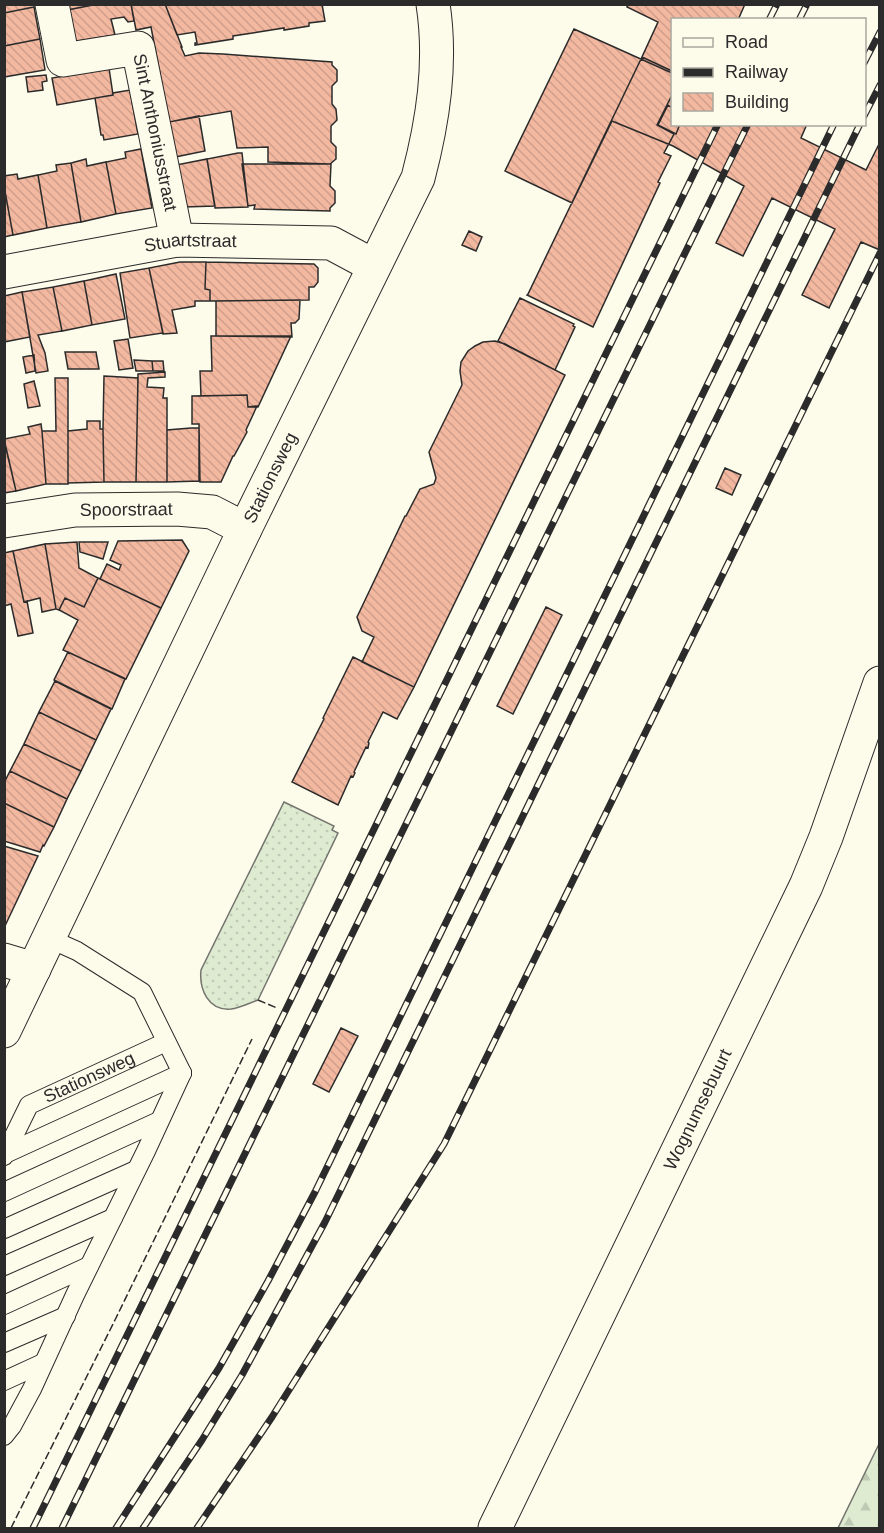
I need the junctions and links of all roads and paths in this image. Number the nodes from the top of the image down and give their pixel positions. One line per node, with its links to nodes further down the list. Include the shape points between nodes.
1 (52, 4): 3 (street, Sint Anthoniusstraat, via 63,60 138,48)
2 (433, 4): 4 (street, Stationsweg, via 437,62 428,138 418,177)
3 (177, 240): 4 (street, Stuartstraat, via 331,243); 5 (street, Stuartstraat)
4 (374, 266): 7 (street, Stationsweg)
5 (4, 272)
6 (4, 521): 7 (street, Spoorstraat, via 75,510 177,509 212,512)
7 (245, 530): 9 (street, Stationsweg)
8 (879, 683): 28 (street, Wognumsebuurt, via 806,886)
9 (48, 938): 10 (street, Stationsweg); 12 (lane, via 77,951 142,992)
10 (19, 964): 11 (street, Stationsweg)
11 (4, 1031)
12 (166, 1042): 13 (lane); 15 (lane, Stationsweg, via 29,1105)
13 (182, 1073): 14 (lane); 15 (lane, Stationsweg)
14 (159, 1121): 16 (lane); 17 (lane)
15 (5, 1155)
16 (136, 1170): 18 (lane); 19 (lane)
17 (4, 1192)
18 (113, 1218): 20 (lane); 21 (lane)
19 (4, 1229)
20 (4, 1266)
21 (90, 1266): 22 (lane); 23 (lane)
22 (4, 1305)
23 (66, 1316): 24 (lane); 25 (lane)
24 (4, 1343)
25 (43, 1363): 26 (lane); 27 (lane)
26 (4, 1381)
27 (10, 1423)
28 (495, 1528)

